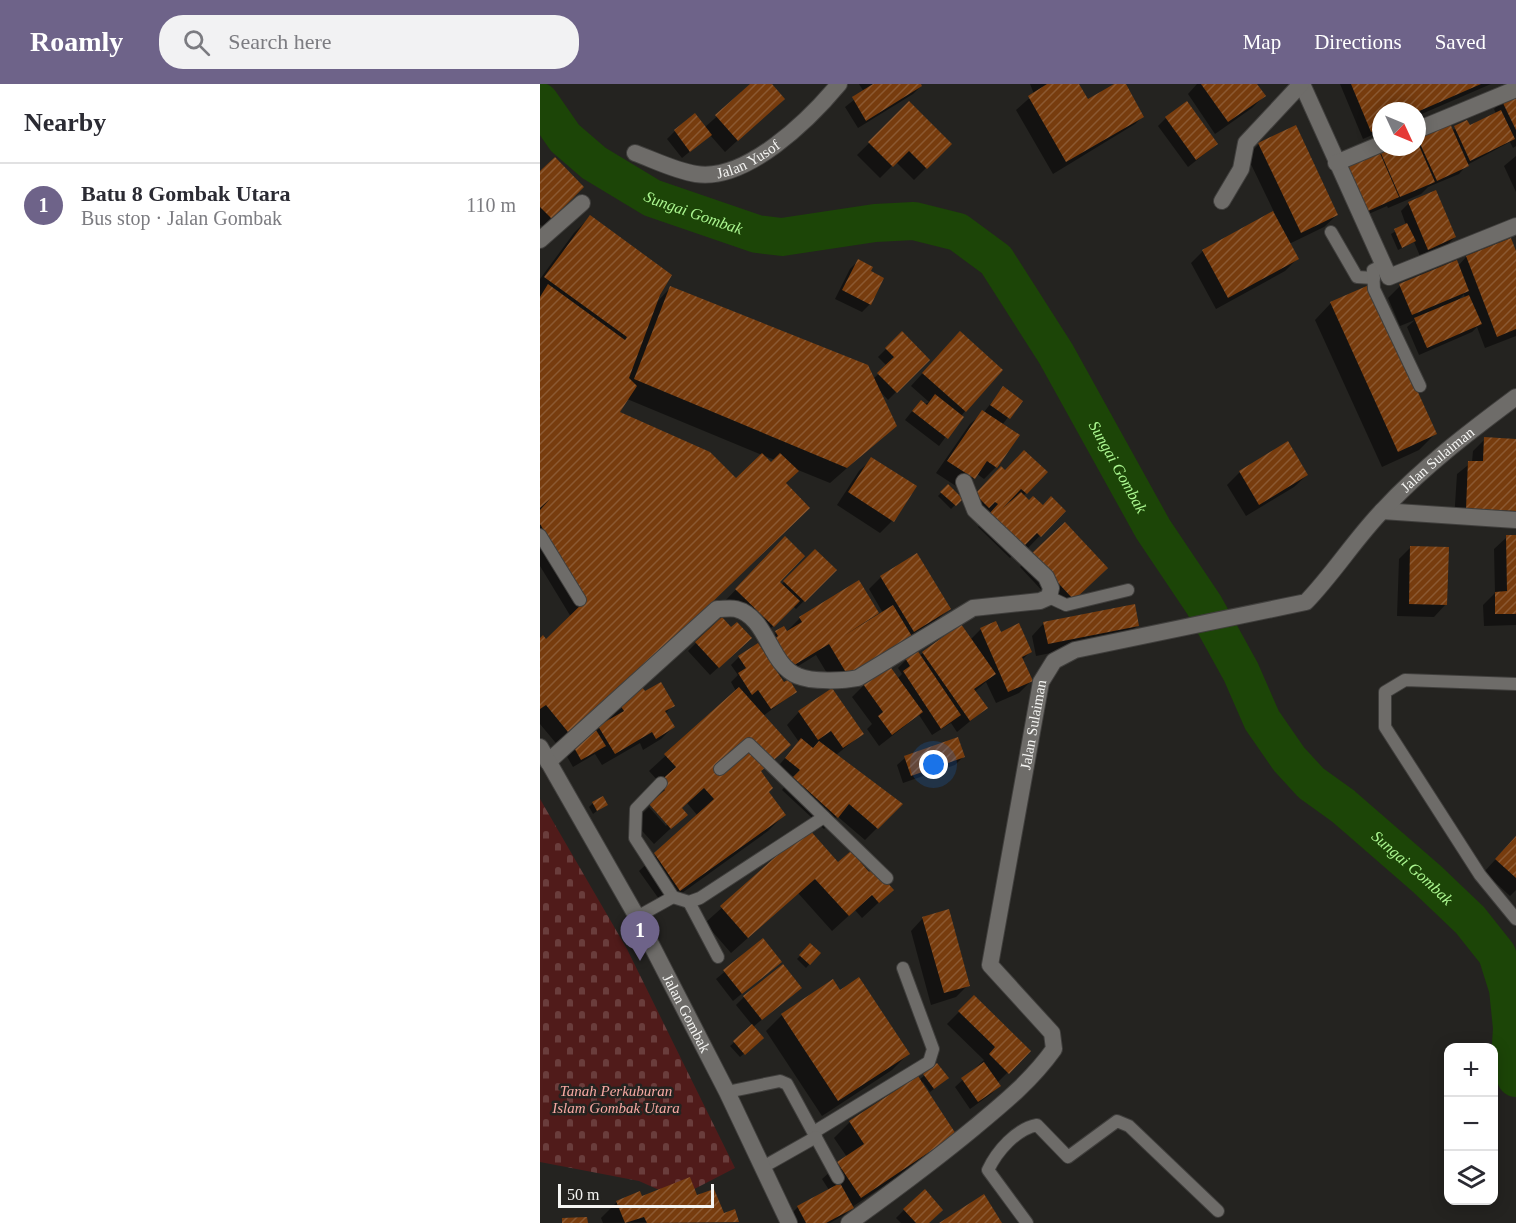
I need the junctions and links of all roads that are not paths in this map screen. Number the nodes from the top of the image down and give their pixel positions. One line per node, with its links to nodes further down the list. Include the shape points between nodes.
1 (839, 84): 6 (street, Jalan Yusof, via 808,117 751,162 720,175 695,174)
2 (1302, 84): 7 (street); 8 (street, via 1246,143 1241,169)
3 (1516, 89): 4 (street)
4 (1426, 126)
5 (1372, 148): 7 (street)
6 (634, 153)
7 (1336, 163): 13 (street)
8 (1222, 201)
9 (582, 202): 12 (street)
10 (1516, 226): 13 (street, via 1389,277)
11 (1331, 232): 13 (lane, via 1357,277)
12 (540, 240)
13 (1379, 271): 14 (lane, via 1374,289)
14 (1420, 386)
15 (1516, 397): 17 (street, Jalan Sulaiman, via 1444,451)
16 (964, 482): 21 (street, via 975,510 1046,578 1051,588)
17 (1382, 511): 18 (street); 41 (street, Jalan Sulaiman, via 1306,602 1075,650 1054,661 1041,682 990,965 1052,1033 1054,1049 1015,1094)
18 (1516, 520)
19 (540, 535): 22 (lane)
20 (1128, 590): 21 (lane, via 1066,605)
21 (1049, 597): 24 (street, via 973,608 858,678 841,681 798,676 786,668 756,622 736,609 717,609)
22 (580, 600)
23 (1516, 684): 32 (lane, via 1405,680 1385,692 1385,727 1480,875)
24 (544, 754): 31 (street, Jalan Gombak)
25 (720, 769): 27 (lane, via 749,744)
26 (661, 783): 29 (lane, via 636,809 635,838)
27 (824, 817): 28 (lane); 30 (lane)
28 (887, 878)
29 (673, 897): 30 (lane); 31 (lane)
30 (689, 902): 33 (lane)
31 (637, 917): 35 (street, Jalan Gombak)
32 (1516, 919)
33 (718, 957)
34 (903, 968): 36 (lane, via 933,1049 929,1062)
35 (727, 1092): 36 (lane, via 780,1081 787,1084); 37 (street, Jalan Gombak)
36 (815, 1134): 37 (lane); 38 (lane)
37 (763, 1167): 40 (street, Jalan Gombak)
38 (838, 1178)
39 (1218, 1210): 42 (lane, via 1129,1126 1117,1121 1068,1157 1037,1125 1026,1127 995,1155 988,1170)
40 (789, 1223)
41 (849, 1223)
42 (1027, 1223)

